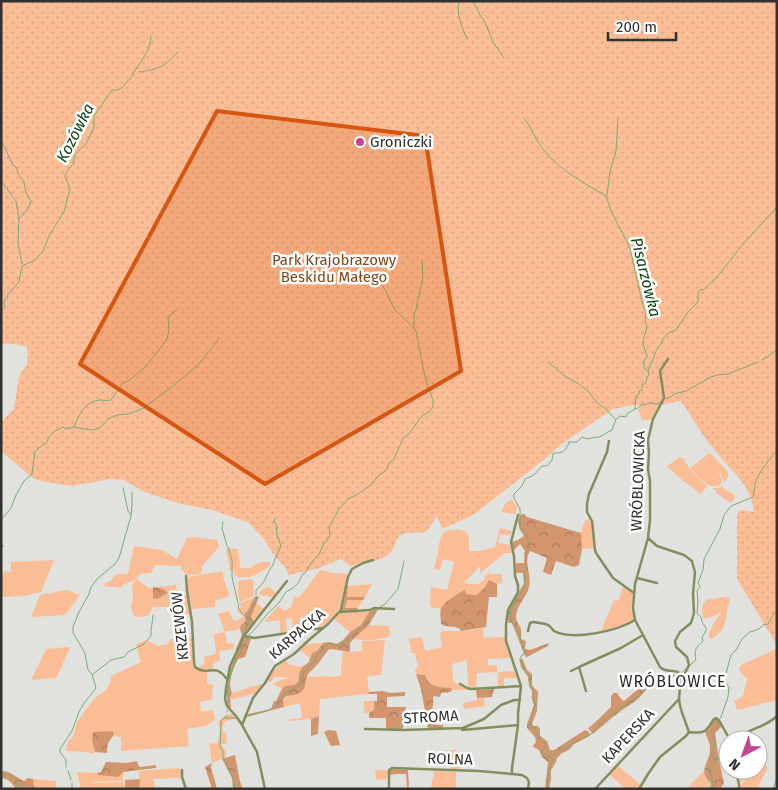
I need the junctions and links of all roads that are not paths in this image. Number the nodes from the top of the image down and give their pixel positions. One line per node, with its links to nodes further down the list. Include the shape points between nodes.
1 (668, 359): 4 (street, WRÓBLOWICKA, via 660,371 664,398 653,419 648,440)
2 (609, 441): 10 (street, via 605,459 589,494 587,509 596,553 613,578)
3 (518, 515): 23 (street, via 511,542 518,592 507,612 506,641)
4 (648, 538): 7 (street, WRÓBLOWICKA); 21 (street, via 657,546 684,555 692,561 695,572 693,620 675,641 676,647 687,657 689,666)
5 (374, 560): 12 (street, via 352,569)
6 (186, 576): 20 (street, KRZEWÓW, via 195,667 220,671)
7 (636, 578): 9 (street); 10 (street, WRÓBLOWICKA)
8 (287, 581): 17 (street)
9 (657, 583)
10 (634, 593): 13 (street, WRÓBLOWICKA)
11 (394, 609): 12 (street)
12 (339, 612): 14 (street, KARPACKA)
13 (635, 620): 15 (street, via 611,630 579,635 565,634 533,622); 16 (street, WRÓBLOWICKA)
14 (323, 628): 17 (street, via 254,638); 28 (street, KARPACKA, via 276,666 254,698)
15 (528, 631)
16 (642, 635): 18 (street); 21 (street, WRÓBLOWICKA, via 660,667 674,671)
17 (244, 636): 20 (street)
18 (579, 667): 19 (street); 24 (street)
19 (571, 671)
20 (227, 679): 28 (street, via 227,706)
21 (682, 680): 25 (street)
22 (460, 684): 23 (street, via 471,689)
23 (521, 686): 26 (street)
24 (586, 690)
25 (679, 699): 34 (street); 41 (street, KAPERSKA)
26 (520, 700): 29 (street); 30 (street, STROMA, via 501,705 484,719 463,728)
27 (777, 716): 33 (street)
28 (242, 725): 38 (street, via 257,752)
29 (518, 725): 31 (street); 36 (street)
30 (365, 729)
31 (444, 730)
32 (724, 730): 34 (street, via 714,718 705,731)
33 (752, 730)
34 (689, 732): 42 (street, via 657,760)
35 (182, 770): 37 (street)
36 (512, 774): 39 (street, ROLNA, via 392,768 389,770); 40 (street, via 527,778)
37 (186, 789)
38 (265, 789)
39 (389, 789)
40 (528, 789)
41 (594, 789)
42 (639, 789)

